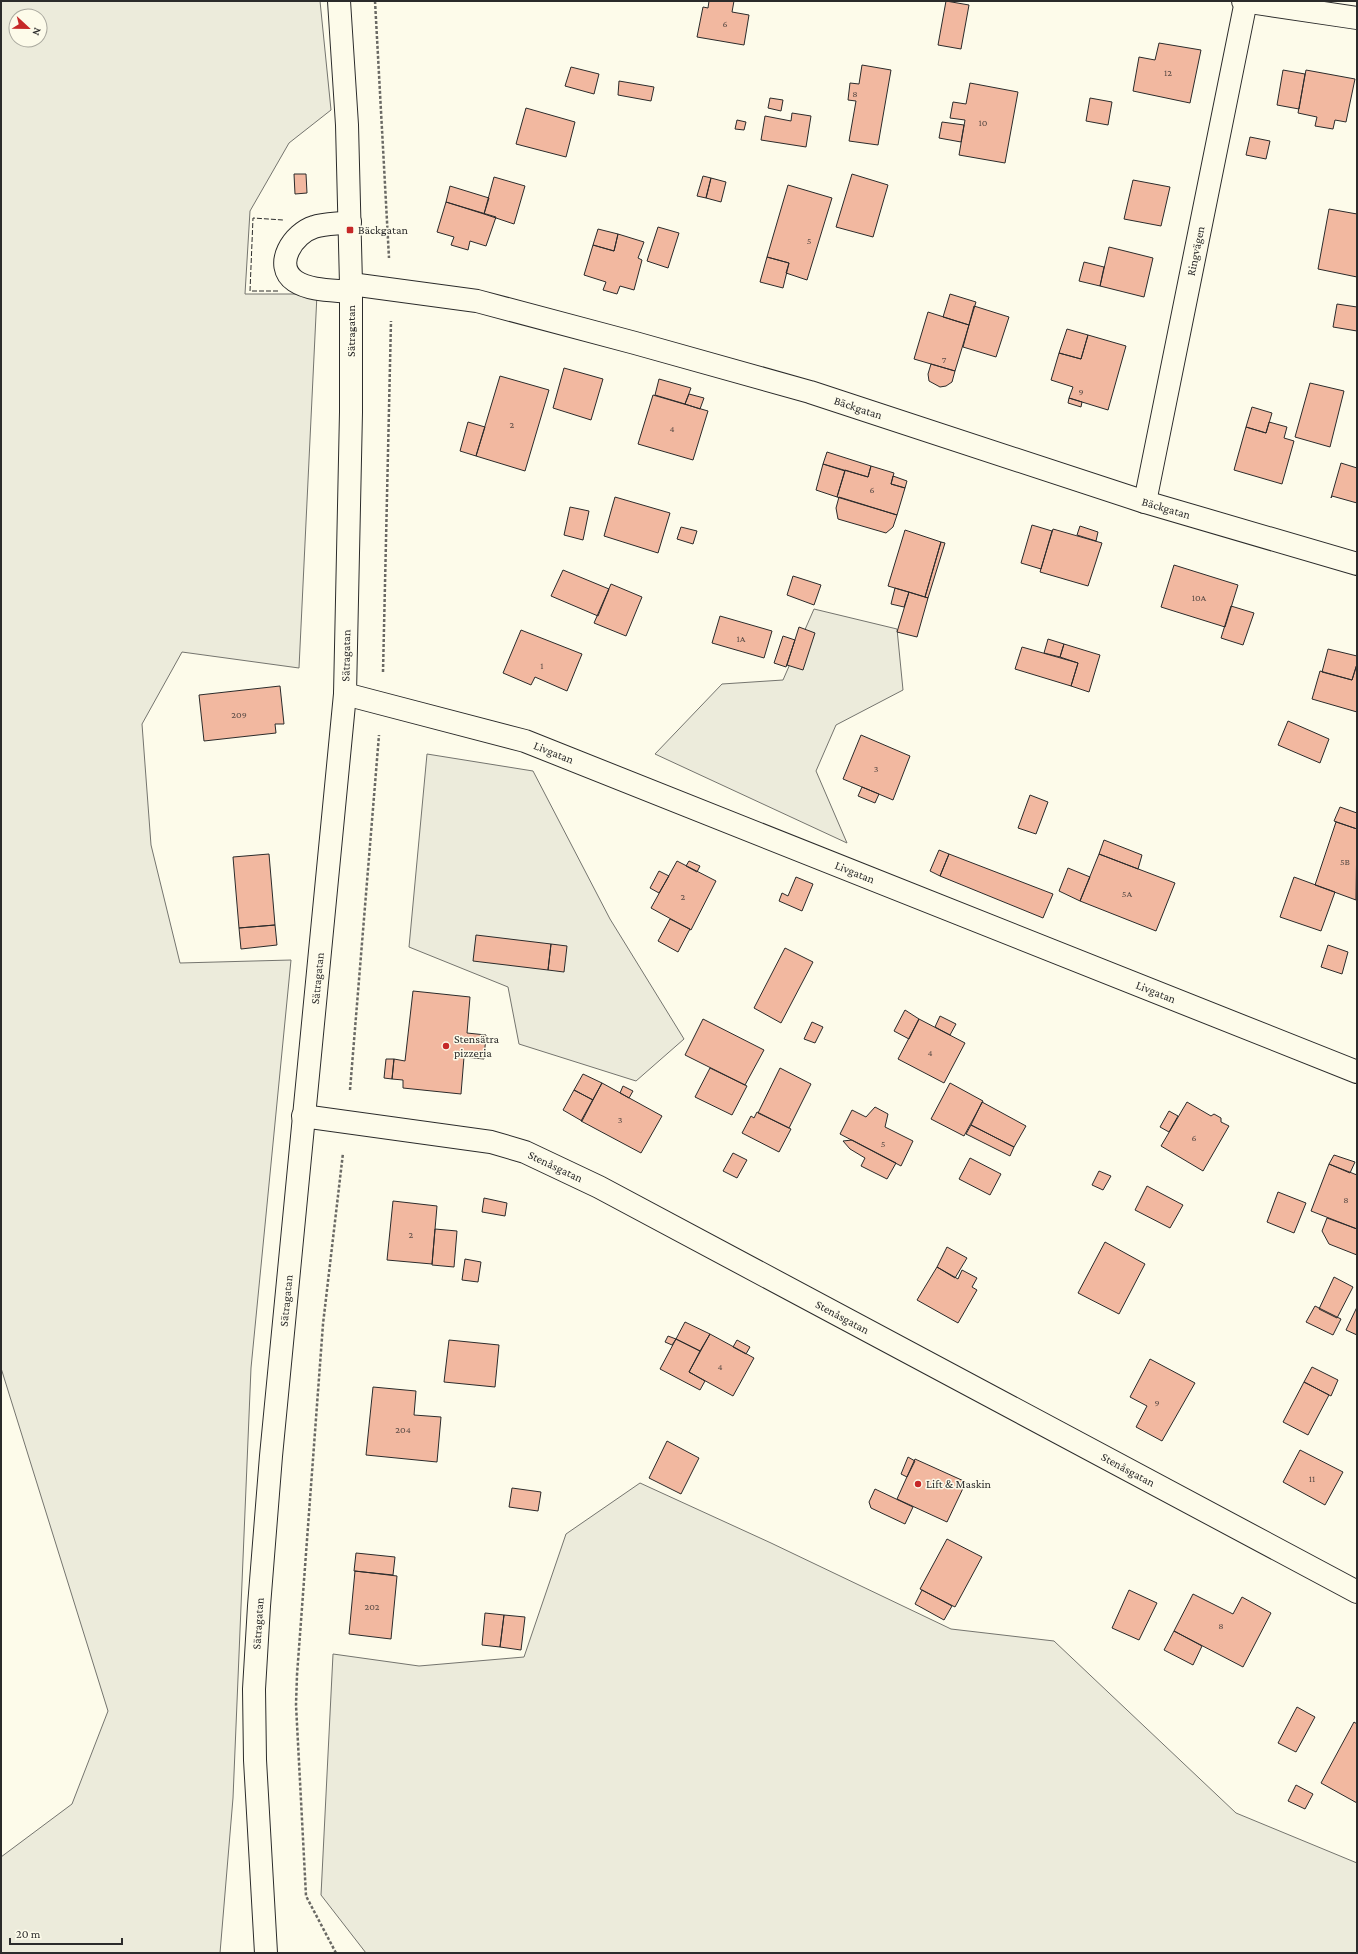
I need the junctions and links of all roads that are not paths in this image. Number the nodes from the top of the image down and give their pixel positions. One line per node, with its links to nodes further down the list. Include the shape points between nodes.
1 (339, 1): 4 (street, Sätragatan)
2 (1245, 1): 3 (street); 6 (street, Ringvägen)
3 (1357, 18)
4 (350, 222): 5 (street, Sätragatan); 5 (street, Bäckgatan, via 313,226 301,234 292,242 285,260 285,268 289,276 307,286)
5 (351, 288): 6 (street, Bäckgatan, via 477,301 635,343 810,392); 8 (street, Sätragatan)
6 (1145, 502): 7 (street, Bäckgatan)
7 (1357, 564)
8 (345, 694): 9 (street, Livgatan, via 524,741); 10 (street, Sätragatan)
9 (1357, 1072)
10 (303, 1116): 11 (street, Stenåsgatan, via 491,1142 525,1152 599,1187); 12 (street, Sätragatan, via 271,1456 254,1689 255,1760)
11 (1357, 1592)
12 (266, 1953)

